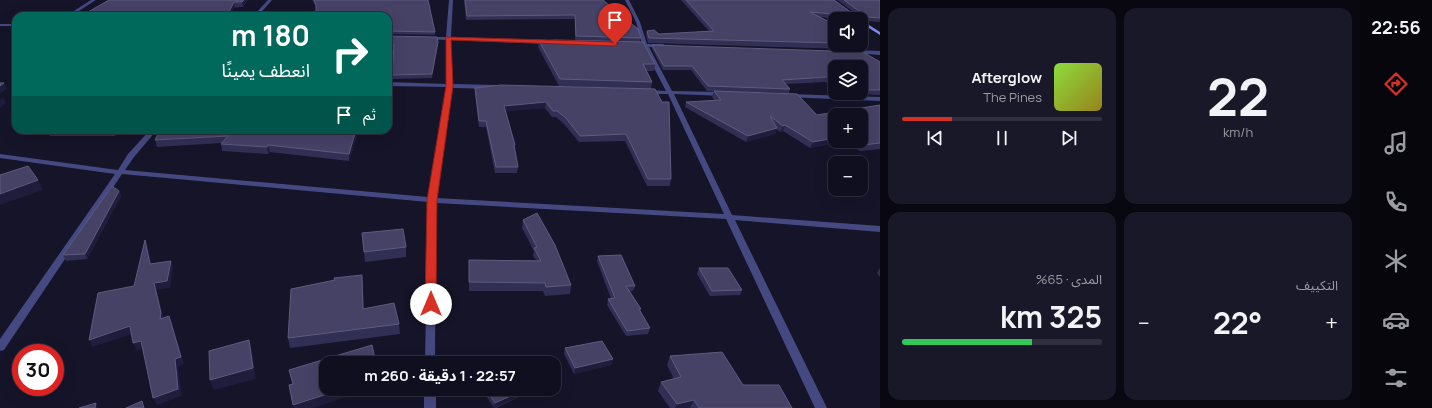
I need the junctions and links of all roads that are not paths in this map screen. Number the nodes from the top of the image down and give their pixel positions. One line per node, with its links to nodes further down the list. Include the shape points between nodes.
1 (94, 0): 6 (street)
2 (270, 0): 7 (street)
3 (451, 0): 14 (street)
4 (627, 0): 17 (street, via 638,22)
5 (831, 0): 8 (street)
6 (74, 12)
7 (259, 12)
8 (848, 12)
9 (0, 25): 10 (street)
10 (12, 25)
11 (868, 26): 12 (street)
12 (880, 34)
13 (418, 38): 14 (street)
14 (448, 38): 15 (street); 22 (street)
15 (558, 42)
16 (630, 45): 17 (street)
17 (645, 45): 18 (street); 25 (street)
18 (669, 46)
19 (849, 52): 20 (street)
20 (880, 53)
21 (392, 84): 22 (street)
22 (450, 86): 23 (street); 32 (street)
23 (505, 87)
24 (639, 92): 25 (street)
25 (670, 93): 26 (street); 33 (street)
26 (732, 95)
27 (779, 96): 28 (street)
28 (880, 99)
29 (150, 134): 31 (street)
30 (0, 156): 31 (street)
31 (120, 172): 32 (street); 35 (street)
32 (432, 200): 33 (street); 36 (street)
33 (729, 217): 34 (street); 39 (street)
34 (880, 229)
35 (0, 347)
36 (430, 356)
37 (430, 396): 38 (street)
38 (430, 408)
39 (821, 408)

